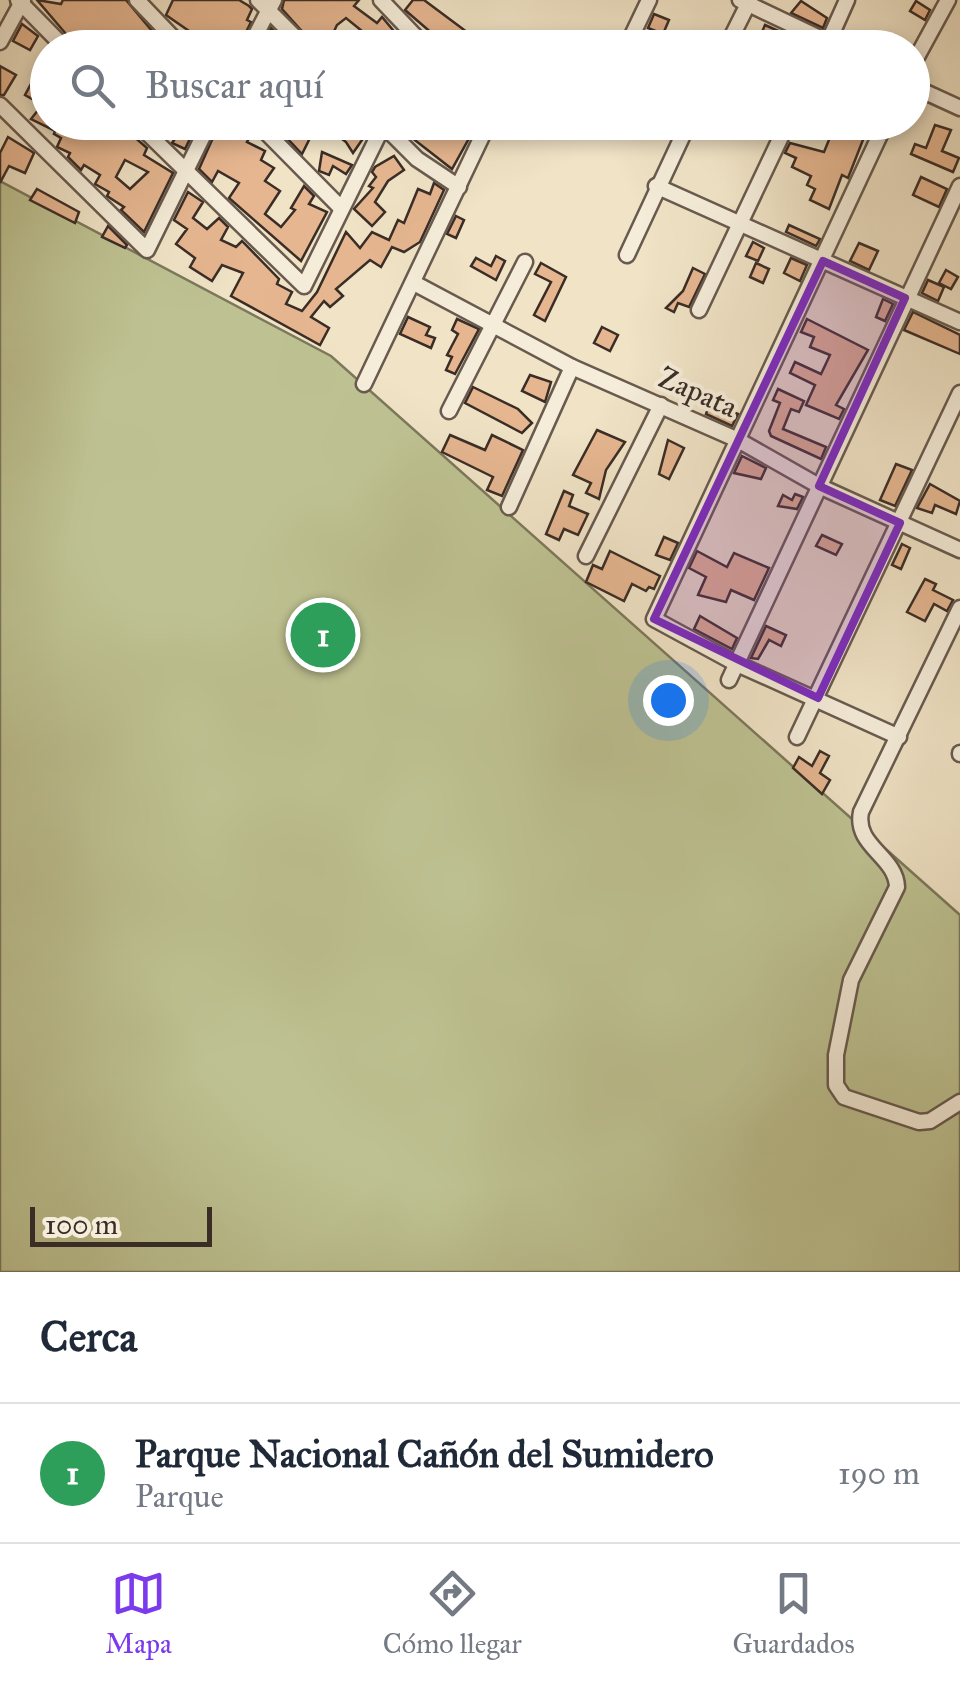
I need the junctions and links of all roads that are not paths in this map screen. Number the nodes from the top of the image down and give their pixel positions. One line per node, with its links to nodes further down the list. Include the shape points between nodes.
1 (137, 0): 10 (street)
2 (381, 0): 13 (street)
3 (649, 0): 14 (street)
4 (847, 0): 17 (street)
5 (948, 0): 18 (street)
6 (21, 1): 9 (street); 19 (street)
7 (746, 1): 15 (street); 16 (street)
8 (267, 3): 11 (street); 12 (street)
9 (48, 30)
10 (166, 30)
11 (256, 30)
12 (290, 30)
13 (406, 30)
14 (635, 30)
15 (734, 30)
16 (803, 30)
17 (837, 30)
18 (930, 33)
19 (0, 42)
20 (930, 94): 22 (street)
21 (0, 104): 23 (street)
22 (960, 108)
23 (30, 134)
24 (36, 140): 34 (street, via 146,250)
25 (153, 140): 34 (street)
26 (201, 140): 34 (street)
27 (274, 140): 38 (street)
28 (375, 140): 38 (street)
29 (399, 140): 37 (street)
30 (481, 140): 37 (street)
31 (679, 140): 35 (street)
32 (779, 140): 39 (street)
33 (878, 140): 41 (street)
34 (185, 173): 38 (street, via 304,286)
35 (656, 186): 39 (street); 40 (street)
36 (960, 186): 44 (street)
37 (459, 187): 43 (street)
38 (340, 206)
39 (737, 222): 41 (street); 45 (street)
40 (626, 255)
41 (823, 261): 44 (street); 53 (street)
42 (526, 262): 47 (street)
43 (414, 283): 47 (street, Zapata); 49 (street)
44 (905, 298): 46 (street); 54 (street)
45 (699, 310)
46 (960, 322)
47 (494, 326): 48 (street, Zapata); 52 (street)
48 (572, 367): 51 (street, Zapata); 55 (street)
49 (364, 384)
50 (960, 393): 56 (street)
51 (661, 404): 53 (street, Zapata); 58 (street)
52 (450, 411)
53 (738, 440): 54 (street, Zapata); 60 (street, via 654,619)
54 (819, 486): 56 (street, Zapata); 60 (street)
55 (509, 507)
56 (900, 523): 57 (street, Zapata); 62 (street)
57 (960, 550)
58 (586, 556)
59 (960, 608): 64 (street)
60 (735, 663): 61 (street); 62 (street)
61 (728, 680)
62 (818, 698): 63 (street); 64 (street)
63 (797, 737)
64 (899, 737): 65 (street, via 859,820 865,839 896,875 897,887 851,980 836,1084 844,1097 919,1122)
65 (960, 1102)

